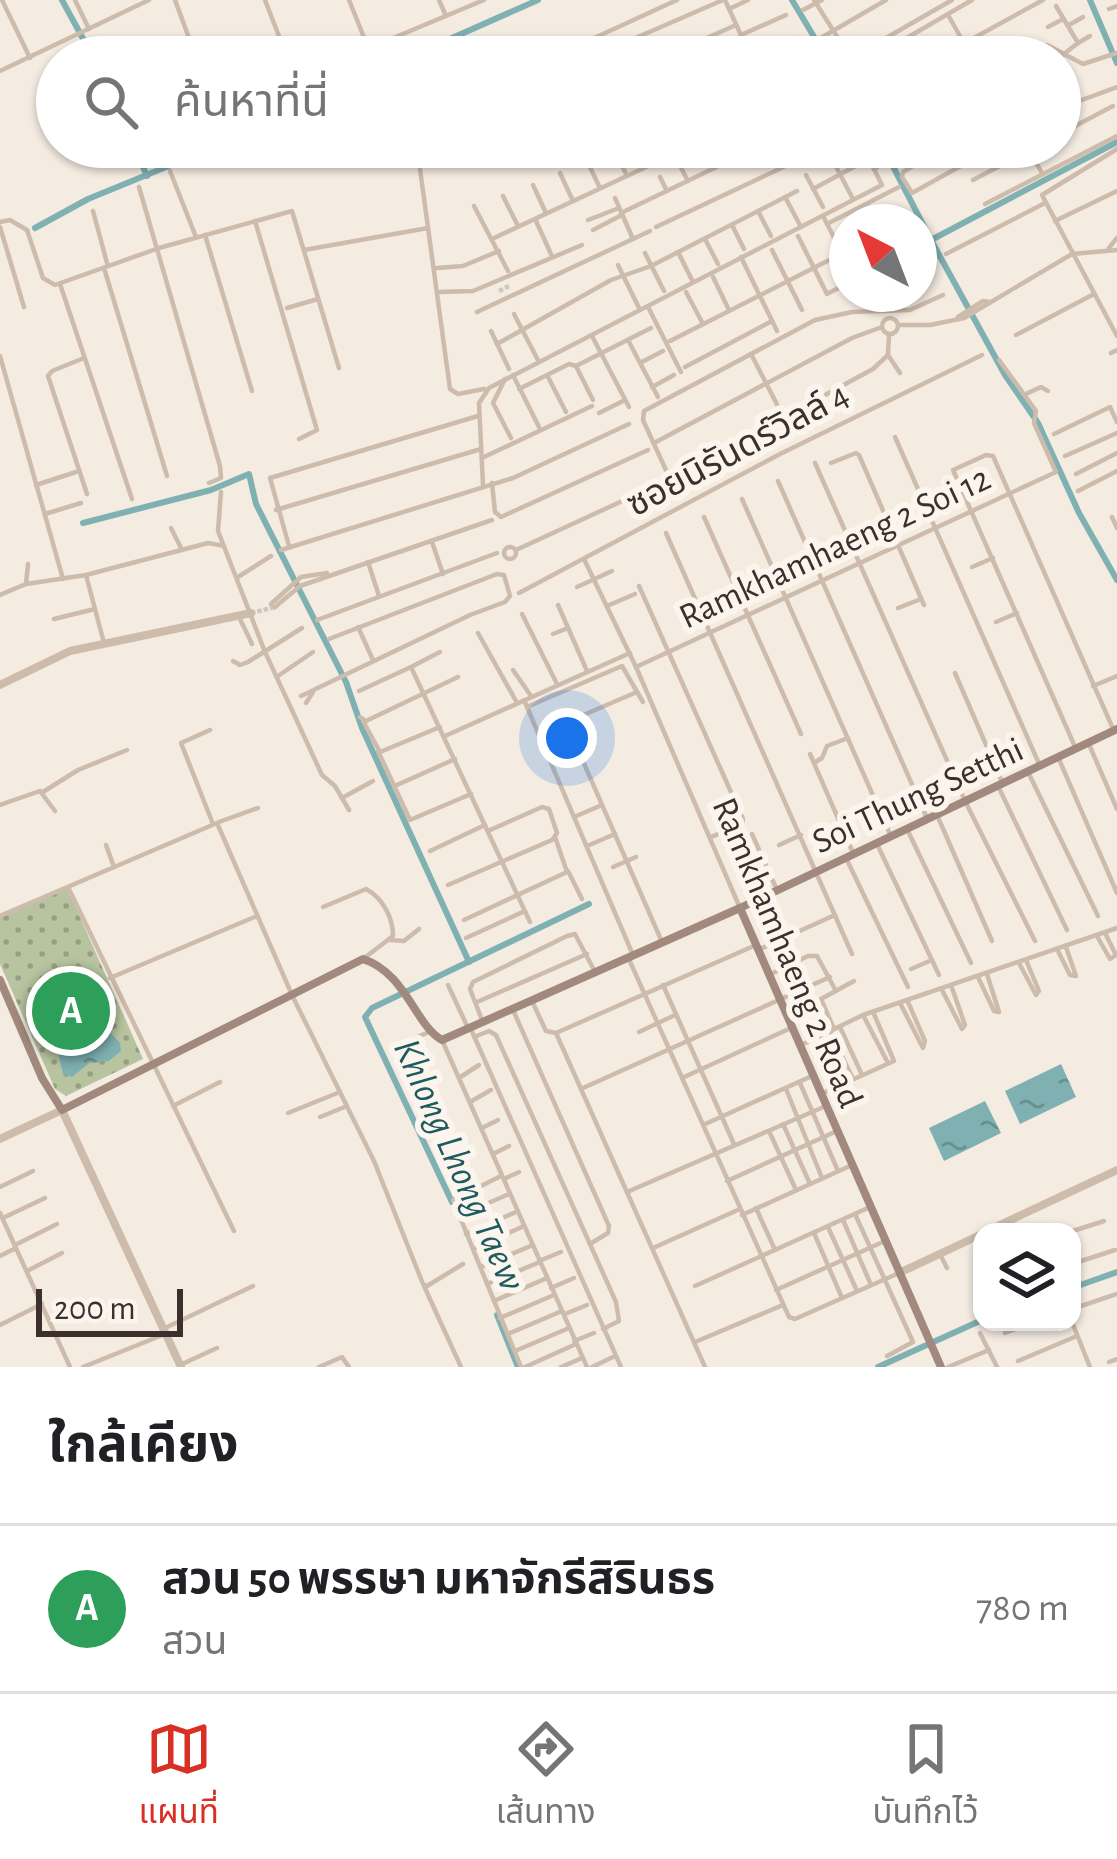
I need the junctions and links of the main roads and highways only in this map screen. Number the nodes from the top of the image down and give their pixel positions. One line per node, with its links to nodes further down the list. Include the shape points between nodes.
1 (1114, 725): 2 (main road, Soi Thung Setthi)
2 (740, 908): 3 (main road, Soi Thung Setthi, via 442,1040 377,964 361,960 62,1110); 4 (main road, Ramkhamhaeng 2 Road)
3 (0, 980)
4 (944, 1367)

